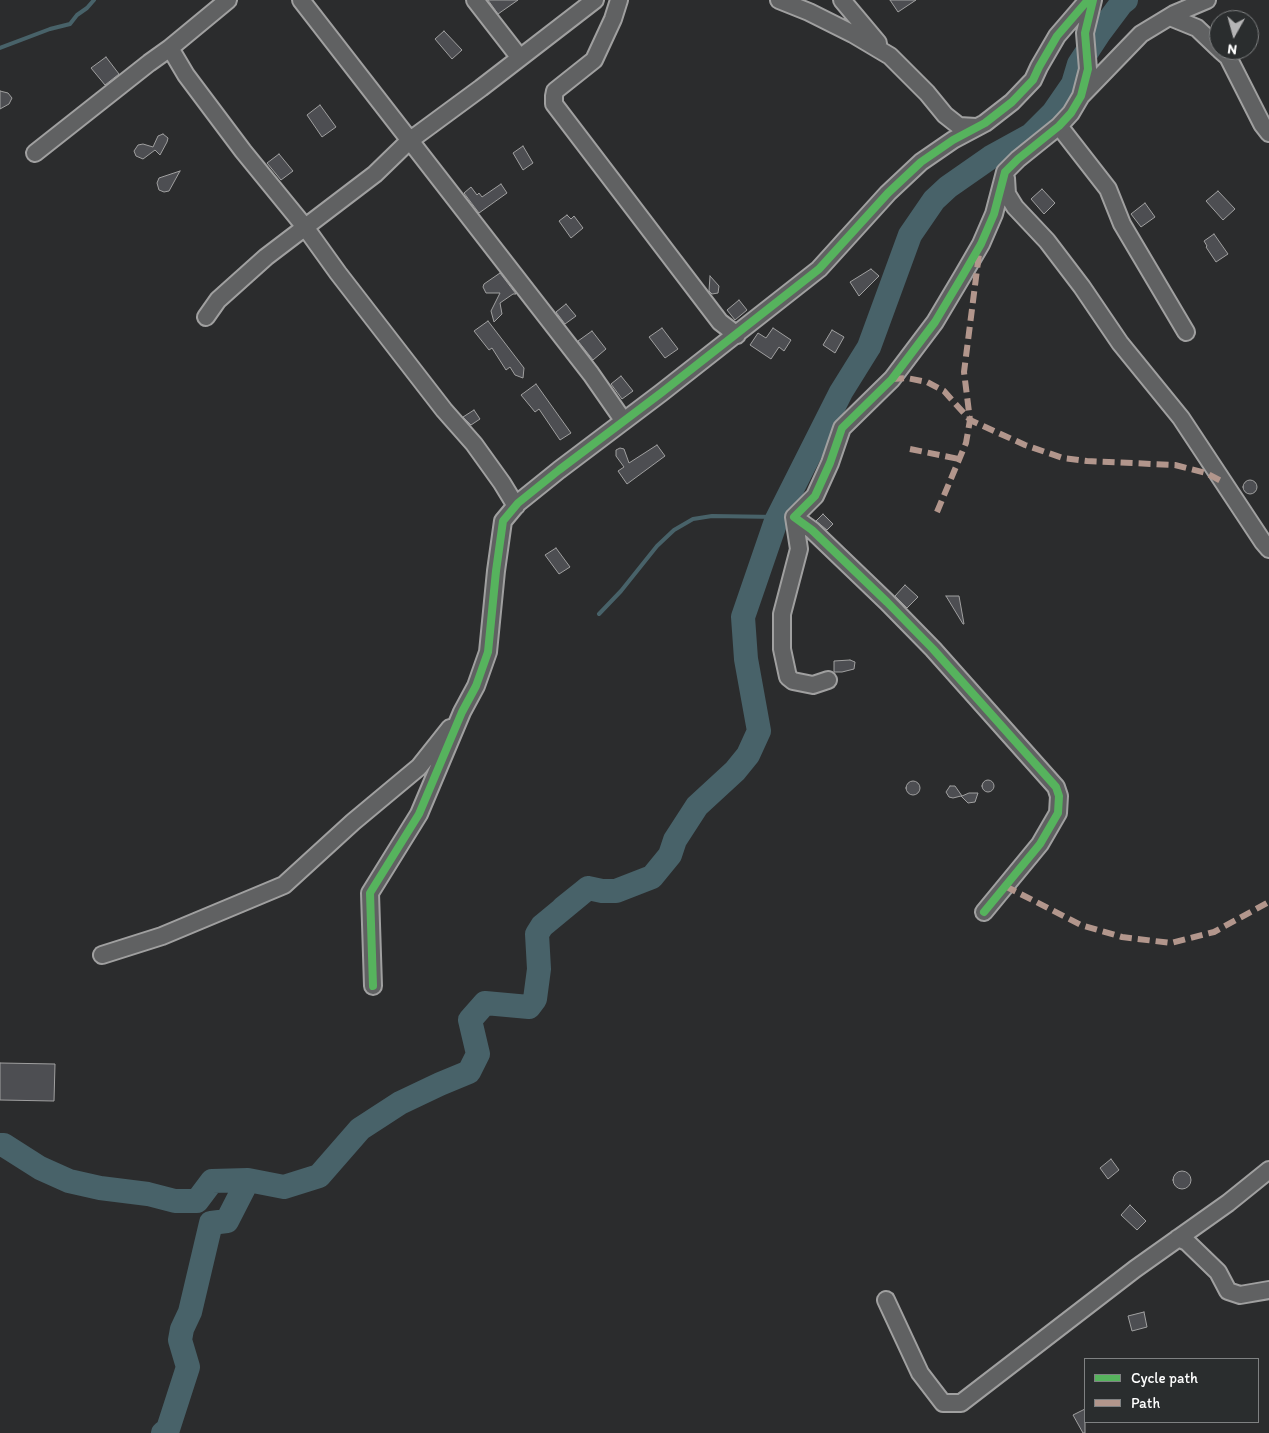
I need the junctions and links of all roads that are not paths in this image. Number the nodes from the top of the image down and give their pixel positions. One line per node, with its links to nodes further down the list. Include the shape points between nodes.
1 (228, 0): 14 (street)
2 (301, 0): 22 (street)
3 (475, 0): 16 (street)
4 (595, 0): 16 (street)
5 (619, 0): 28 (street, via 594,60 555,91 554,104 720,322)
6 (779, 0): 15 (street, via 809,12)
7 (842, 0): 15 (street)
8 (1093, 0): 12 (street)
9 (1207, 0): 11 (street)
10 (1079, 4): 12 (street); 20 (street, via 1033,80 1012,102)
11 (1170, 17): 13 (street, via 1197,28); 18 (street, via 1141,34)
12 (1086, 33): 18 (street, via 1088,69)
13 (1209, 39)
14 (170, 48): 23 (street); 25 (street, via 186,75 243,151)
15 (890, 56): 20 (street, via 945,115 959,126)
16 (520, 58): 22 (street)
17 (1230, 60): 21 (street)
18 (1081, 96): 19 (street)
19 (1059, 126): 24 (street); 27 (street, via 1108,189 1122,224)
20 (976, 127): 28 (street, via 920,162 819,268)
21 (1269, 133)
22 (410, 141): 25 (street, via 375,174); 29 (street)
23 (35, 153)
24 (1006, 172): 31 (street, via 981,244 935,322 892,379 842,428 815,496); 32 (street, via 1007,194 1015,207 1047,241 1120,343 1181,418)
25 (305, 227): 26 (street, via 218,300); 30 (street, via 444,410 474,444)
26 (206, 317)
27 (1186, 332)
28 (737, 335): 29 (street)
29 (623, 420): 30 (street)
30 (516, 506): 34 (street, via 503,521 488,652 476,686)
31 (794, 517): 33 (street, via 799,549 782,614 782,649 788,677 793,681 813,685); 35 (street, via 812,530 933,649 1056,787 1058,813 1040,844)
32 (1269, 549)
33 (828, 680)
34 (462, 712): 36 (street, via 419,767 284,885 162,936); 37 (street, via 419,814 370,893)
35 (984, 912)
36 (102, 955)
37 (373, 986)
38 (1269, 1170): 39 (street)
39 (1178, 1238): 40 (street, via 1187,1242 1218,1272 1228,1291 1240,1295); 41 (street, via 961,1403 943,1403 920,1373)
40 (1269, 1290)
41 (886, 1300)

